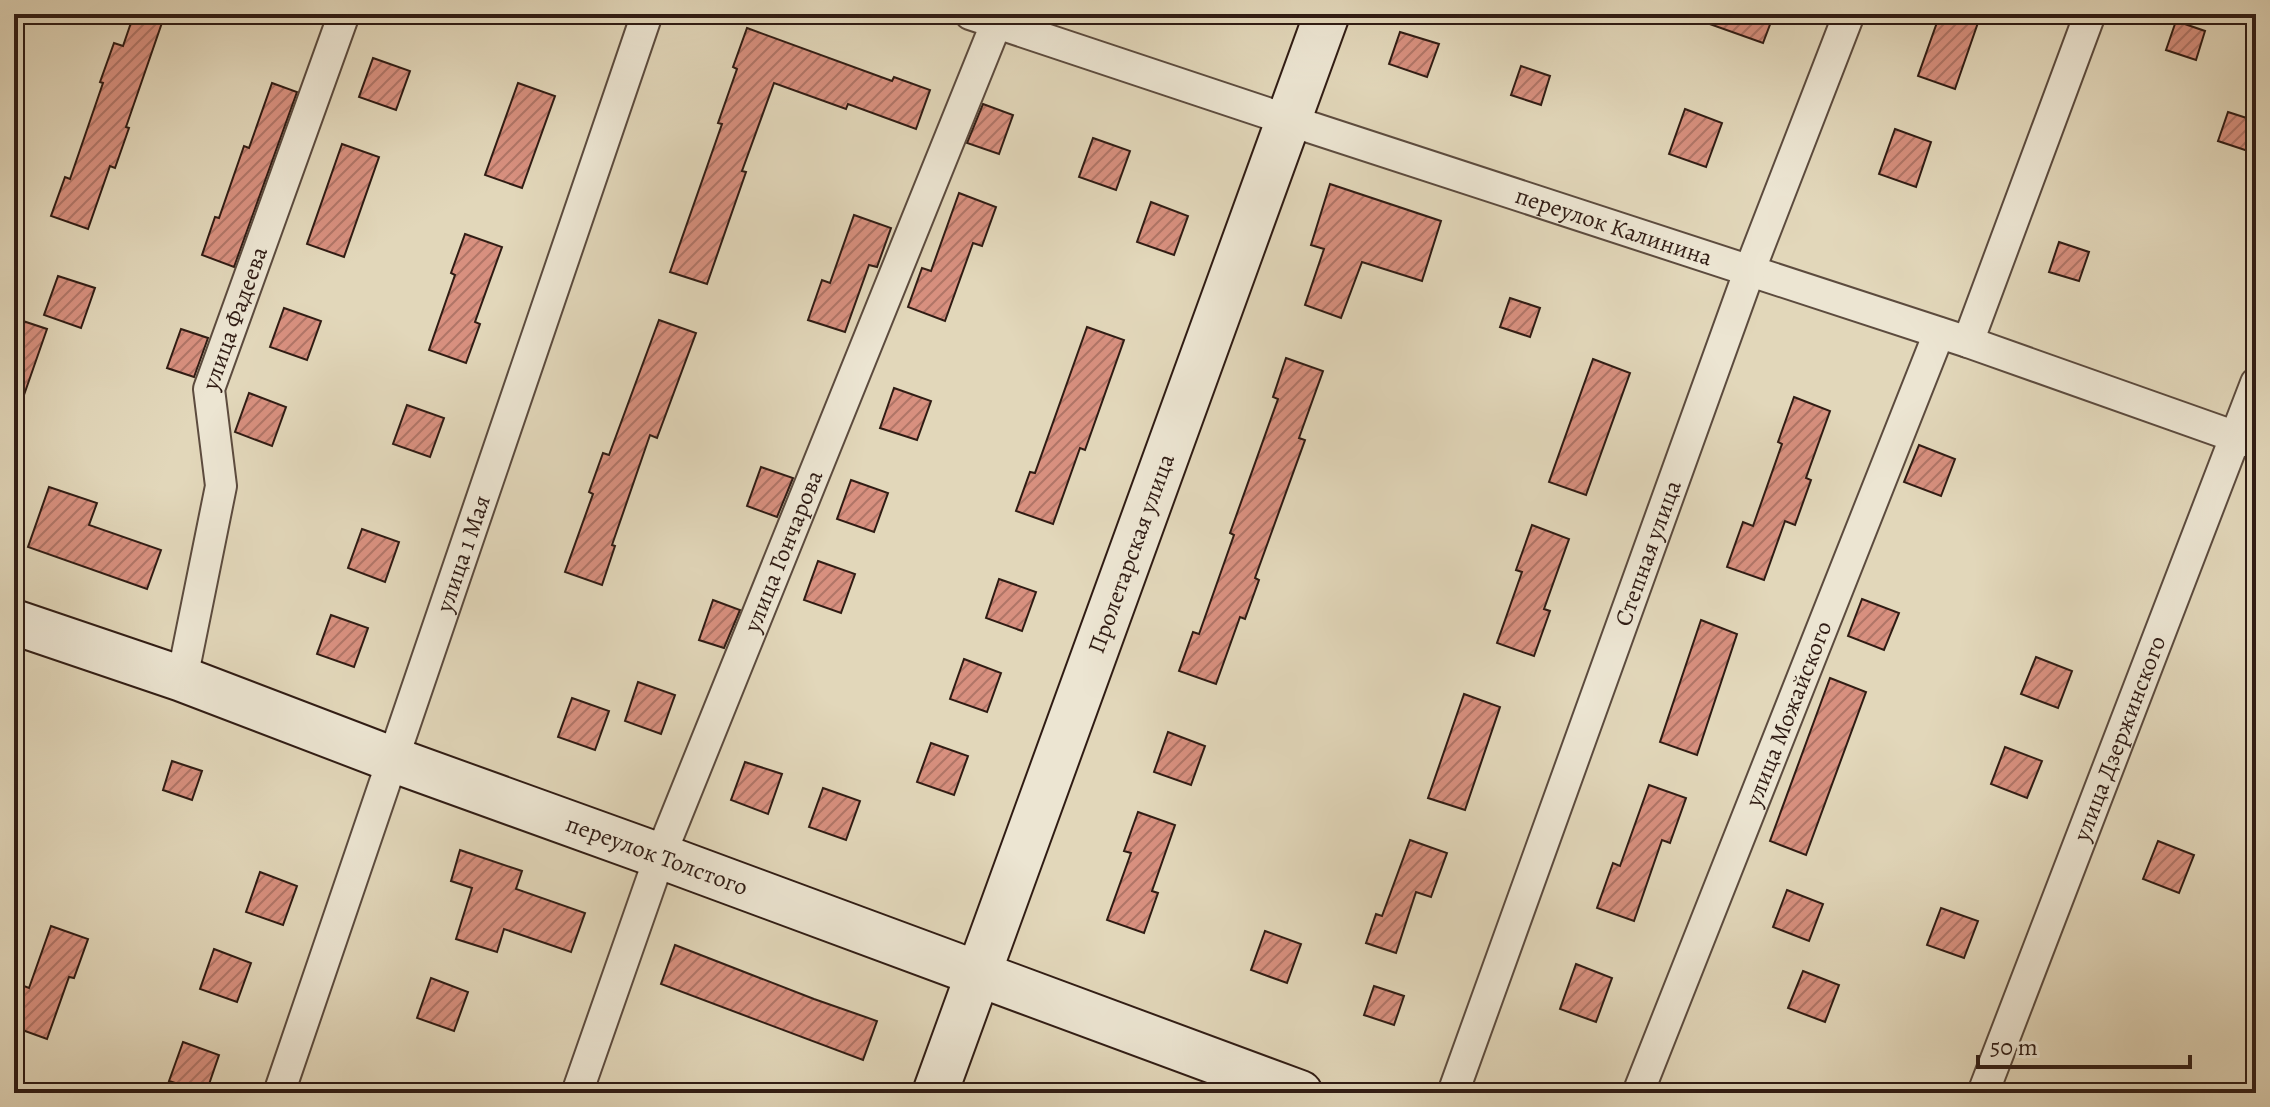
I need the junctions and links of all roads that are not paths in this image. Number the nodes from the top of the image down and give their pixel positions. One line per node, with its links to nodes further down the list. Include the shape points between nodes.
1 (344, 14): 14 (street, улица Фадеева, via 209,389 221,486)
2 (647, 14): 15 (street, улица 1 Мая)
3 (1327, 14): 7 (street, Пролетарская улица)
4 (1849, 14): 8 (street, Степная улица)
5 (2090, 14): 10 (street)
6 (989, 17): 7 (street, переулок Калинина); 16 (street, улица Гончарова)
7 (1288, 120): 8 (street, переулок Калинина); 17 (street, Пролетарская улица)
8 (1749, 272): 9 (street, переулок Калинина); 22 (street, Степная улица)
9 (1939, 333): 10 (street, переулок Калинина); 23 (street, улица Можайского)
10 (1968, 342): 12 (street, переулок Калинина)
11 (2256, 383): 12 (street, улица Дзержинского)
12 (2245, 440): 24 (street, улица Дзержинского)
13 (14, 622): 14 (street, переулок Толстого)
14 (182, 679): 15 (street, переулок Толстого)
15 (394, 760): 16 (street, переулок Толстого); 18 (street, улица 1 Мая)
16 (660, 856): 17 (street, переулок Толстого); 19 (street, улица Гончарова)
17 (977, 973): 20 (street, Пролетарская улица); 21 (street, переулок Толстого)
18 (279, 1093)
19 (577, 1093)
20 (935, 1093)
21 (1300, 1093)
22 (1453, 1093)
23 (1638, 1093)
24 (1983, 1093)

